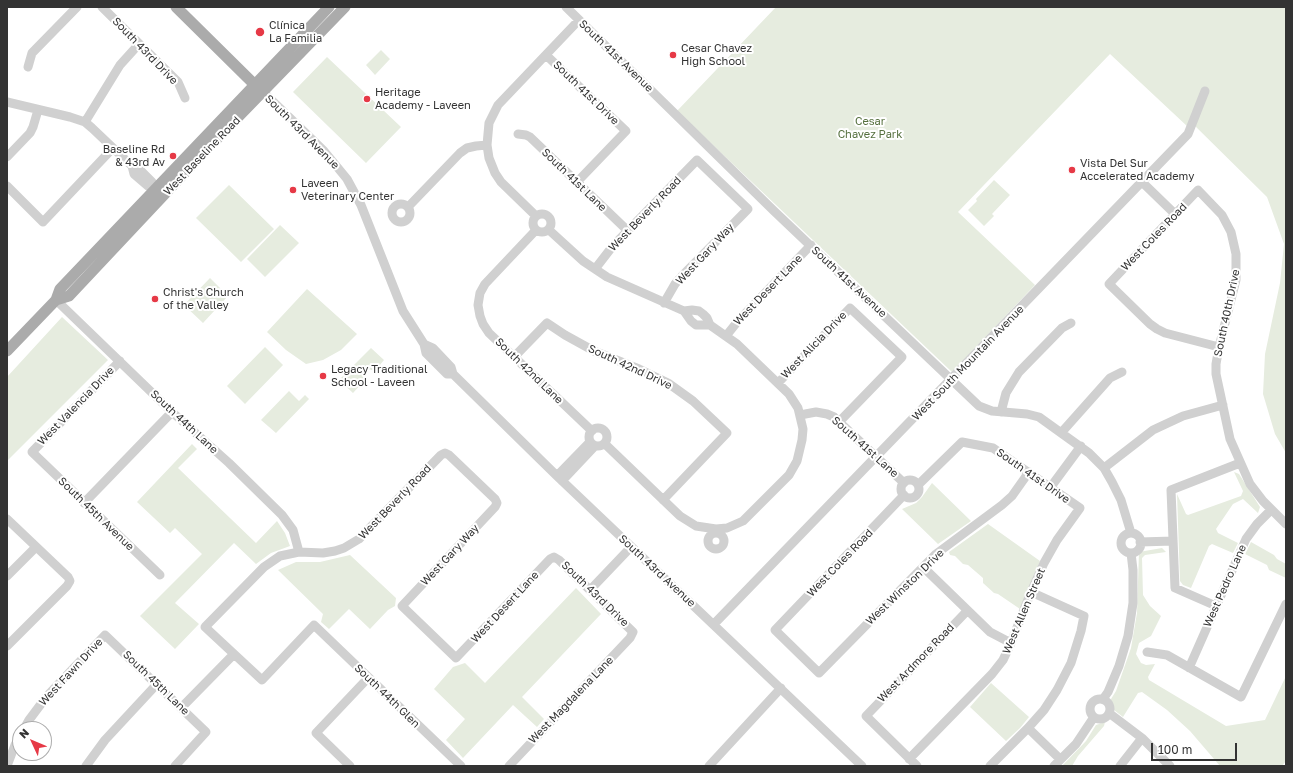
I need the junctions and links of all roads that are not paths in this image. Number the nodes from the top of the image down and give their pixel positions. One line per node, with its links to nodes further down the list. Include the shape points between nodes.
1 (77, 7): 10 (street, via 32,53)
2 (102, 7): 8 (street, South 43rd Drive)
3 (176, 7): 11 (main road, South 43rd Avenue)
4 (329, 7): 11 (main road, West Baseline Road)
5 (345, 7): 11 (main road, West Baseline Road)
6 (566, 7): 7 (street, South 41st Avenue)
7 (579, 20): 9 (street); 33 (street, South 41st Avenue)
8 (139, 44): 13 (street, South 43rd Drive, via 178,82); 16 (street, via 120,65)
9 (546, 55): 18 (street, via 498,105 489,123); 21 (street, South 41st Drive, via 626,131)
10 (28, 66)
11 (258, 88): 24 (main road, West Baseline Road); 35 (main road, West Baseline Road, via 69,296); 62 (street, South 43rd Avenue, via 324,151 347,179 361,205 403,311 424,344 426,353 447,374 453,374)
12 (1205, 91): 22 (street, West South Mountain Avenue, via 1188,134)
13 (185, 98)
14 (7, 102): 15 (street)
15 (38, 110): 16 (street); 20 (street, via 30,133)
16 (84, 122): 19 (street)
17 (518, 134): 21 (street, South 41st Lane, via 530,137)
18 (487, 145): 26 (street, via 467,148 460,153); 29 (street, via 489,158 501,182)
19 (113, 148): 23 (street, via 43,222); 24 (street, via 132,166 134,174 148,186)
20 (7, 157)
21 (577, 182): 32 (street, South 41st Lane)
22 (1142, 182): 28 (street); 44 (street, West South Mountain Avenue)
23 (7, 186)
24 (156, 189): 35 (main road, West Baseline Road, via 60,289)
25 (1198, 190): 28 (street, West Coles Road); 39 (street, South 40th Drive, via 1222,215 1231,232 1236,254 1236,280)
26 (408, 207)
27 (748, 209): 32 (street, West Beverly Road, via 697,160); 36 (street, West Gary Way, via 682,276)
28 (1175, 214): 39 (street, West Coles Road, via 1109,284 1150,324 1165,334)
29 (536, 216): 30 (street, via 533,224); 31 (street, via 548,215 552,224)
30 (536, 230): 31 (street); 41 (street, South 42nd Lane, via 484,284 480,293 478,305 483,324)
31 (549, 230): 34 (street)
32 (628, 231): 34 (street, West Beverly Road)
33 (811, 245): 38 (street, West Desert Lane); 44 (street, South 41st Avenue)
34 (595, 269): 36 (street)
35 (56, 300): 40 (main road, West Baseline Road); 42 (street, South 44th Lane)
36 (664, 302): 38 (street, via 684,311 696,325 710,325)
37 (1071, 323): 48 (street, via 1062,328 1019,372 1006,393)
38 (726, 336): 45 (street)
39 (1219, 347): 46 (street, South 40th Drive, via 1216,374)
40 (7, 351)
41 (514, 357): 51 (street, South 42nd Lane); 67 (street, South 42nd Drive, via 547,323 594,351 668,383 693,401 727,433)
42 (120, 360): 47 (street, South 44th Lane); 57 (street, West Valencia Drive)
43 (1122, 372): 52 (street, via 1110,378)
44 (952, 379): 48 (street, South 41st Avenue, via 980,406); 58 (street, West South Mountain Avenue)
45 (778, 383): 49 (street, via 790,394); 50 (street, West Alicia Drive, via 850,308 902,357)
46 (1223, 405): 59 (street, South 40th Drive, via 1230,439); 60 (street, via 1184,416 1153,430)
47 (172, 412): 68 (street); 79 (street, South 44th Lane, via 288,521)
48 (1001, 412): 52 (street, South 41st Avenue, via 1039,417)
49 (800, 415): 50 (street, South 41st Lane, via 821,413 834,417); 67 (street, South 42nd Lane, via 803,429 801,445 789,475 743,521 716,531 696,526 680,516)
50 (839, 422): 58 (street, South 41st Lane)
51 (592, 431): 54 (street, via 589,436); 55 (street, South 42nd Lane, via 599,428 606,432 608,437)
52 (1061, 433): 56 (street, South 41st Avenue)
53 (962, 442): 61 (street, South 41st Drive, via 993,448); 64 (street, West Coles Road)
54 (592, 444): 55 (street, via 600,447); 62 (street)
55 (605, 444): 67 (street, South 42nd Lane)
56 (1081, 446): 60 (street, South 41st Avenue); 65 (street)
57 (32, 452): 68 (street, South 45th Avenue)
58 (877, 457): 63 (street, South 41st Lane); 90 (street, West South Mountain Avenue)
59 (1240, 463): 71 (street, South 40th Drive, via 1250,484); 75 (street, via 1171,490)
60 (1104, 468): 74 (street, South 41st Avenue, via 1121,500)
61 (1029, 472): 65 (street, South 41st Drive); 82 (street, West Winston Drive, via 1002,506 936,554)
62 (559, 478): 78 (street, South 43rd Avenue)
63 (904, 483): 64 (street, via 912,480); 66 (street)
64 (918, 485): 66 (street, West Coles Road, via 918,493 914,497)
65 (1050, 488): 70 (street, South 41st Drive)
66 (904, 495): 99 (street, West Coles Road, via 775,630)
67 (663, 500)
68 (84, 503): 84 (street, South 45th Avenue)
69 (497, 503): 79 (street, West Beverly Road, via 444,453 355,542 335,551); 97 (street, West Gary Way, via 402,606)
70 (1080, 508): 86 (street, West Allen Street, via 1057,540)
71 (1271, 510): 73 (street, South 40th Drive); 88 (street, West Pedro Lane, via 1246,539)
72 (7, 519): 77 (street)
73 (1286, 524)
74 (1131, 533): 76 (street, via 1138,537); 80 (street, via 1122,537 1121,543 1123,549)
75 (1173, 541): 76 (street); 88 (street, via 1175,588)
76 (1140, 542): 80 (street, via 1137,550)
77 (36, 547): 83 (street); 94 (street, via 68,576 70,581)
78 (631, 548): 85 (street); 90 (street, South 43rd Avenue)
79 (299, 552): 96 (street, West Beverly Road, via 280,556 264,567 205,627)
80 (1131, 553): 103 (street, via 1133,603 1128,636 1119,666)
81 (554, 557): 85 (street, South 43rd Drive); 97 (street, West Desert Lane)
82 (923, 567): 89 (street); 99 (street, West Winston Drive)
83 (7, 576)
84 (160, 576)
85 (590, 590): 91 (street, South 43rd Drive, via 632,629)
86 (1030, 592): 93 (street, West Allen Street); 108 (street, via 1084,616 1071,663 1057,690)
87 (1286, 604): 98 (street, via 1241,697)
88 (1216, 606): 98 (street, West Pedro Lane)
89 (967, 611): 93 (street, via 990,632); 111 (street, West Ardmore Road, via 866,716)
90 (714, 624): 102 (street, South 43rd Avenue)
91 (633, 634): 118 (street, West Magdalena Lane)
92 (105, 635): 101 (street, South 45th Lane); 107 (street, West Fawn Drive, via 47,696)
93 (1011, 643): 111 (street, West Allen Street, via 1003,660 992,674)
94 (7, 646)
95 (1147, 652): 98 (street, via 1167,655)
96 (234, 654): 100 (street, South 44th Glen, via 262,680 314,625); 104 (street)
97 (456, 658)
98 (1189, 668)
99 (819, 673)
100 (368, 678): 116 (street, via 316,733); 117 (street, South 44th Glen)
101 (157, 684): 104 (street, South 45th Lane); 114 (street, via 104,740)
102 (782, 688): 119 (street); 120 (street, South 43rd Avenue)
103 (1103, 700): 105 (street, via 1108,704); 106 (street, via 1094,700 1091,705 1090,712)
104 (181, 708): 115 (street, South 45th Lane, via 206,732)
105 (1109, 713): 106 (street, via 1102,718); 109 (street)
106 (1094, 716): 112 (street, via 1076,744)
107 (28, 721)
108 (1028, 728): 112 (street); 122 (street)
109 (1142, 738): 123 (street); 124 (street)
110 (11, 743): 113 (street)
111 (909, 759): 121 (street)
112 (1057, 763)
113 (7, 766)
114 (86, 766)
115 (175, 766)
116 (350, 766)
117 (461, 766)
118 (509, 766)
119 (709, 766)
120 (862, 766)
121 (917, 766)
122 (990, 766)
123 (1120, 766)
124 (1170, 766)

